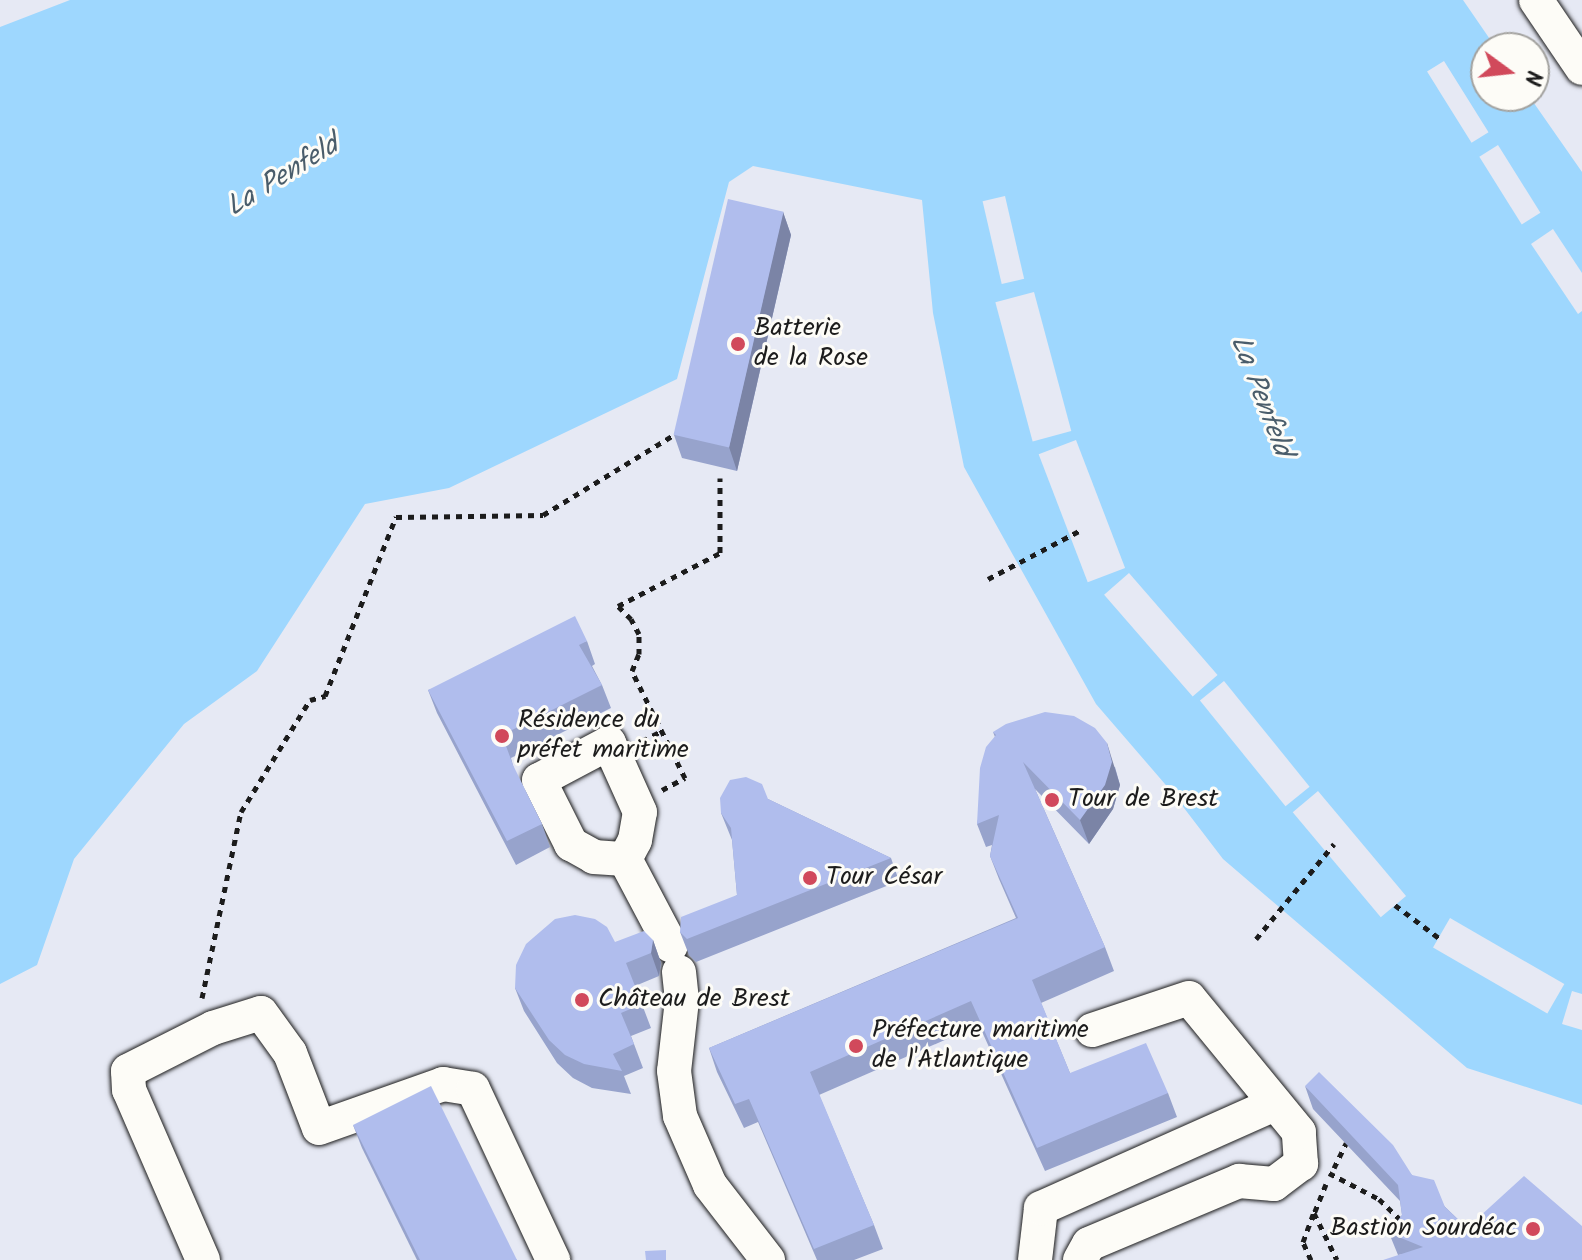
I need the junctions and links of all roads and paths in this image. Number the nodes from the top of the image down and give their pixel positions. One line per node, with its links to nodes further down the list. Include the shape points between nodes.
1 (1536, 0): 2 (lane)
2 (1582, 68)
3 (672, 436): 14 (path, via 543,515 396,517 325,696 310,700 241,812)
4 (720, 478): 7 (path, via 720,553 618,606 639,634 632,671 685,778)
5 (1081, 530): 6 (path)
6 (988, 579)
7 (636, 804): 9 (lane, via 640,812 635,840); 9 (lane, via 609,743 539,780 571,844 594,857)
8 (1334, 844): 12 (path)
9 (625, 859): 22 (lane, via 675,959 682,1000 674,1071 680,1116 710,1185)
10 (1395, 905): 11 (path)
11 (1439, 938)
12 (1256, 939)
13 (1092, 1030): 15 (lane, via 1189,998)
14 (193, 1039): 20 (lane, via 128,1071 129,1090); 21 (lane, via 261,1013 290,1053 319,1128 443,1084 473,1089)
15 (1275, 1104): 17 (lane, via 1299,1132); 23 (lane, via 1041,1208)
16 (1346, 1143): 17 (path)
17 (1316, 1169): 18 (path); 19 (path, via 1379,1199); 24 (lane, via 1274,1184 1239,1181 1089,1244)
18 (1314, 1213): 25 (path, via 1303,1242); 26 (path)
19 (1406, 1227)
20 (203, 1260)
21 (553, 1260)
22 (768, 1260)
23 (1035, 1260)
24 (1080, 1260)
25 (1311, 1260)
26 (1337, 1260)

